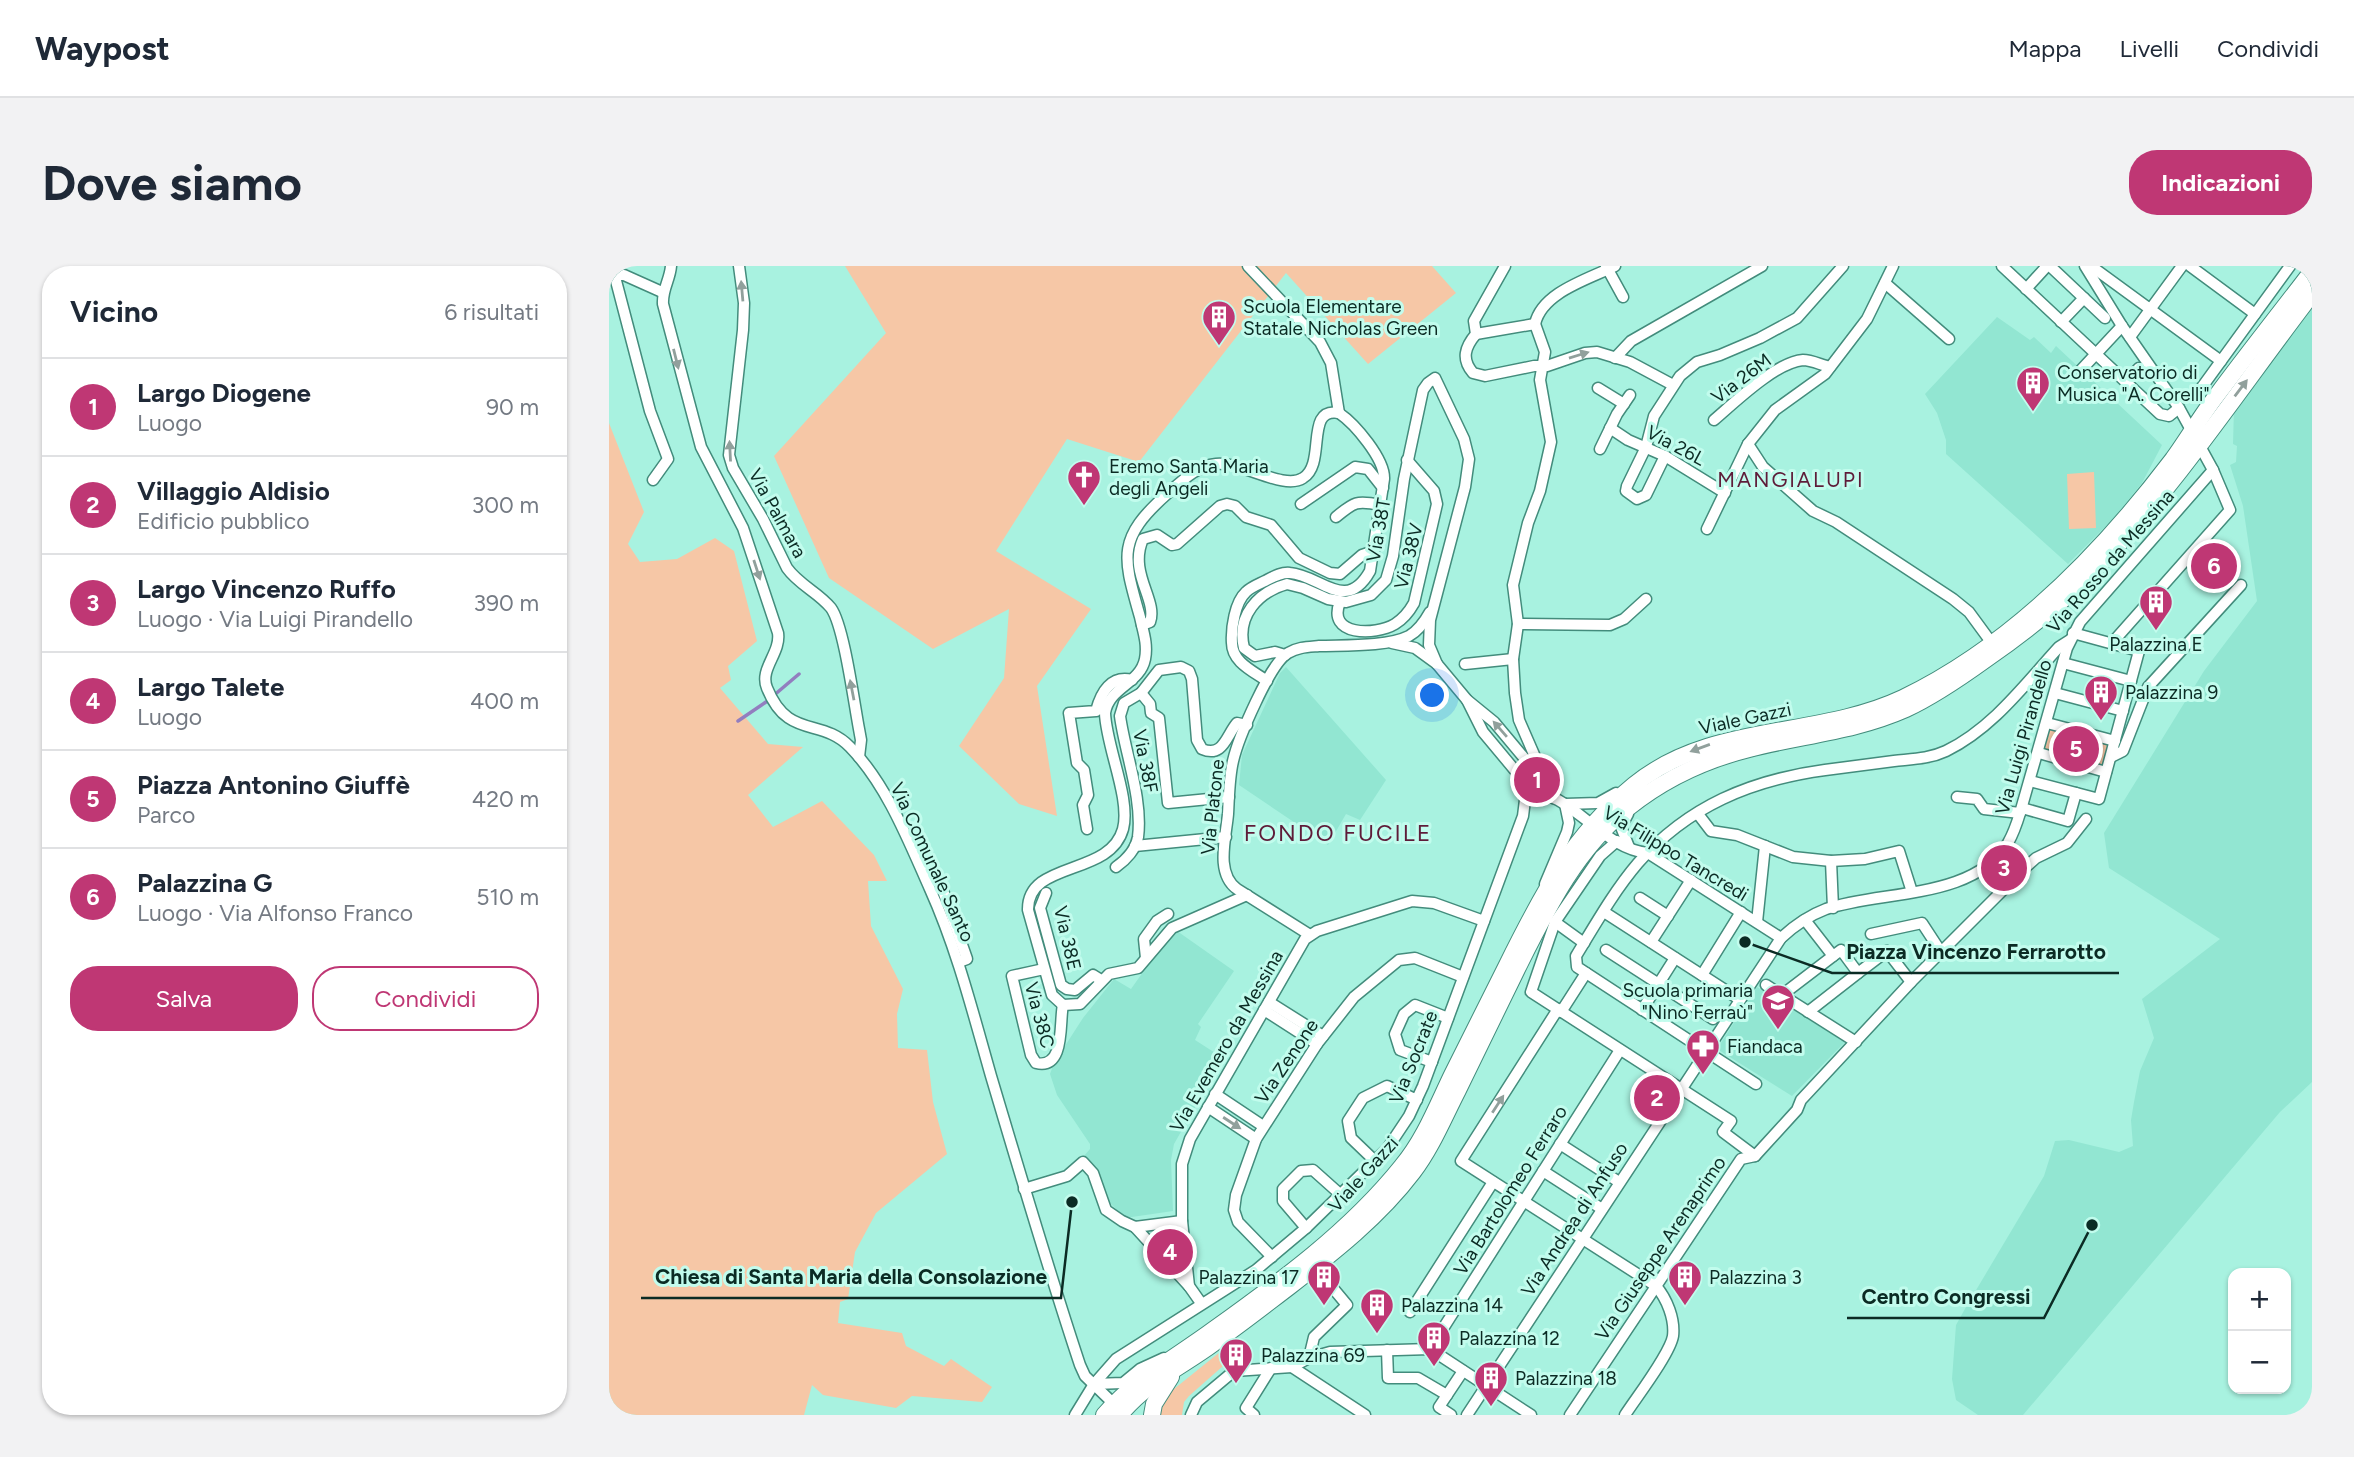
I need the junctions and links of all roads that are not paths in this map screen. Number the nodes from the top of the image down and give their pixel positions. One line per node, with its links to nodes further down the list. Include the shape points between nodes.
1 (671, 266): 19 (street)
2 (739, 266): 89 (street, Via Palmara, one-way to 2, via 859,729 834,614 787,568 730,462 744,317)
3 (1248, 266): 44 (street, via 1325,351)
4 (1505, 266): 29 (street, via 1474,321)
5 (1762, 266): 33 (street, via 1631,341)
6 (1843, 266): 40 (street, via 1797,318 1697,362)
7 (1893, 266): 17 (street)
8 (2002, 266): 18 (street)
9 (2048, 266): 18 (street); 22 (street)
10 (2085, 266): 28 (street)
11 (2091, 266): 23 (street)
12 (2182, 266): 23 (street)
13 (2190, 266): 24 (street)
14 (2288, 266): 24 (street)
15 (1610, 267): 21 (street); 27 (street, via 1546,303)
16 (2312, 271): 47 (main road, Viale Gazzi, via 2214,398)
17 (1885, 283): 31 (street); 36 (street, via 1867,318)
18 (2026, 289): 26 (street)
19 (662, 292): 54 (street, via 624,275 615,277 650,411 668,459); 89 (street, Via Comunale Santo, one-way to 89, via 698,437 743,528 778,633 779,645 765,678 772,697 794,723 833,734)
20 (2312, 294): 47 (main road, Viale Gazzi, one-way to 20)
21 (1623, 297)
22 (2084, 298): 25 (street); 26 (street)
23 (2150, 310): 30 (street); 34 (street)
24 (2255, 314): 34 (street)
25 (2105, 318)
26 (2061, 322): 32 (street)
27 (1535, 324): 29 (street); 35 (street, via 1545,352)
28 (2122, 326): 30 (street); 32 (street)
29 (1476, 334): 35 (street, via 1465,356 1477,375)
30 (2130, 337): 43 (street)
31 (1948, 338)
32 (2096, 354): 38 (street); 39 (street)
33 (1615, 358): 35 (street, one-way to 33, via 1591,352); 40 (street)
34 (2221, 361): 42 (street)
35 (1542, 366): 66 (street, via 1540,380 1551,442 1513,585)
36 (1830, 367): 45 (street, Via 26M, via 1809,361 1791,363); 48 (street, via 1775,410)
37 (2139, 368): 39 (street)
38 (2081, 370)
39 (2126, 382): 43 (street, via 2160,414 2169,415)
40 (1673, 385): 49 (street, via 1654,416)
41 (1598, 388): 46 (street, via 1627,399)
42 (2197, 394)
43 (2179, 408): 47 (street)
44 (1339, 413): 55 (street, via 1381,461); 67 (street, via 1321,417 1314,464 1301,480 1285,481 1231,464 1207,466 1187,477 1142,518 1132,534 1126,560)
45 (1714, 420)
46 (1610, 428): 49 (street, Via 26L); 50 (street)
47 (2196, 437): 53 (street); 70 (main road, Viale Gazzi, via 2091,556); 87 (main road, Viale Gazzi, via 2174,478 2099,565 2031,627 1969,672 1877,721)
48 (1748, 444): 56 (street); 70 (street, via 1763,467 1813,511 1953,599)
49 (1646, 447): 51 (street, Via 26L); 51 (street, via 1627,486 1630,496 1646,495)
50 (1600, 449)
51 (1665, 456): 56 (street, Via 26L)
52 (1408, 460): 64 (street, Via 38T, via 1385,580 1366,598); 64 (street, Via 38V, via 1434,491 1437,504 1414,603 1395,624 1359,632 1338,619); 65 (street, Via 38T, via 1423,390 1435,379 1469,458)
53 (2213, 470): 68 (street, Via Rosso da Messina); 71 (street, via 2230,510)
54 (653, 480)
55 (1383, 488): 57 (street, via 1368,470 1355,467); 58 (street)
56 (1725, 493): 60 (street)
57 (1301, 503)
58 (1380, 505): 59 (street, via 1355,502); 61 (street)
59 (1336, 517)
60 (1707, 529)
61 (1374, 551): 67 (street, via 1362,555 1341,574 1330,573 1299,558 1271,524 1246,517 1235,506 1220,506 1177,544 1157,536 1143,539 1138,567 1152,613 1150,622); 78 (street, via 1367,577 1352,589 1333,590 1287,573 1245,593 1238,606 1232,648 1238,659)
62 (2241, 584): 90 (street, via 2148,687 2123,751)
63 (1646, 599): 66 (street, via 1610,625)
64 (1340, 602): 72 (street, via 1287,584 1254,602 1244,631 1244,648 1255,656)
65 (1433, 606): 69 (street, via 1414,632); 75 (street, via 1428,637)
66 (1518, 624): 73 (street)
67 (1142, 625): 77 (street, via 1146,654 1142,669)
68 (2072, 636): 71 (street); 74 (street, Via Luigi Pirandello); 103 (street, Via Rosso da Messina, via 1989,722 1943,752 1781,777 1734,793)
69 (1386, 642): 72 (street, via 1308,647); 75 (street, via 1415,648)
70 (1991, 642): 95 (main road, Viale Gazzi, one-way to 95, via 1937,679 1887,704 1832,722 1711,744 1667,763)
71 (2112, 643): 79 (street, via 2139,651)
72 (1285, 655): 78 (street, Via Platone)
73 (1513, 659): 76 (street); 91 (street, via 1516,706)
74 (2063, 663): 79 (street); 81 (street, Via Luigi Pirandello)
75 (1437, 664): 82 (street)
76 (1465, 664)
77 (1132, 680): 106 (street, via 1112,682 1095,711 1069,713 1088,795 1083,805); 145 (street, via 1113,694 1105,713 1123,804 1120,838 1105,854 1040,883 1029,897 1029,916)
78 (1267, 681): 85 (street, Via Platone)
79 (2131, 681): 83 (street)
80 (1141, 693): 85 (street, Via 38F, via 1159,670 1181,667 1189,671 1197,740 1210,752 1219,749 1237,723); 98 (street, via 1151,713 1159,718 1168,803); 109 (street, Via 38F, via 1124,703 1120,712 1137,808)
81 (2055, 693): 83 (street); 84 (street, Via Luigi Pirandello)
82 (1467, 700): 91 (street, one-way to 82, via 1495,722); 93 (street, via 1483,732)
83 (2123, 711): 86 (street)
84 (2047, 723): 86 (street); 88 (street, Via Luigi Pirandello)
85 (1247, 725): 98 (street, Via Platone, via 1234,758)
86 (2115, 741): 90 (street)
87 (1759, 746): 105 (main road, Viale Gazzi, via 1674,777); 111 (street, via 1679,780 1628,814 1621,827)
88 (2039, 753): 92 (street); 94 (street, Via Luigi Pirandello)
89 (859, 757): 144 (street, Via Comunale Santo, via 894,813)
90 (2111, 757): 92 (street)
91 (1540, 772): 93 (street, via 1527,773); 96 (street, Via Socrate); 100 (street)
92 (2106, 772): 97 (street, via 2099,799)
93 (1523, 780): 96 (street)
94 (2030, 781): 97 (street); 102 (street, Via Luigi Pirandello)
95 (1634, 785): 101 (street, via 1598,803); 105 (main road, Viale Gazzi)
96 (1534, 793): 100 (street, Via Filippo Tancredi); 131 (street, Via Socrate)
97 (2076, 793): 102 (street, via 2068,821)
98 (1229, 796): 107 (street, Via Platone)
99 (1957, 797): 102 (street, via 1977,799 1984,809)
100 (1553, 798): 101 (street, Via Filippo Tancredi)
101 (1565, 804): 105 (street, Via Filippo Tancredi); 124 (street, via 1567,832)
102 (2021, 811): 115 (street, Via Luigi Pirandello, via 2007,844)
103 (1698, 814): 110 (street, via 1711,831); 112 (street, Via Rosso da Messina)
104 (2086, 819): 118 (street, Via Giuseppe Arenaprimo, via 2067,843 2036,858)
105 (1597, 827): 108 (street, Via Filippo Tancredi); 113 (main road, Viale Gazzi); 124 (main road, Viale Gazzi, via 1562,862)
106 (1087, 829)
107 (1226, 836): 109 (street); 122 (street, Via Platone, via 1225,874)
108 (1617, 841): 111 (street, Via Filippo Tancredi); 113 (street); 132 (street, via 1599,856)
109 (1135, 846): 116 (street)
110 (1765, 846): 114 (street, via 1793,857); 133 (street)
111 (1631, 849): 112 (street, Via Filippo Tancredi)
112 (1648, 853): 117 (street, Via Filippo Tancredi); 126 (street, Via Rosso da Messina)
113 (1583, 854): 201 (main road, Viale Gazzi, via 1549,906 1437,1132 1411,1175 1335,1251)
114 (1831, 861): 120 (street, via 1899,851); 125 (street)
115 (1988, 863): 118 (street); 120 (street, Via Luigi Pirandello, via 1959,881)
116 (1116, 867)
117 (1691, 880): 127 (street, Via Filippo Tancredi); 129 (street)
118 (2008, 885): 140 (street, Via Giuseppe Arenaprimo)
119 (940, 886): 144 (street, via 967,958)
120 (1912, 892): 125 (street, Via Luigi Pirandello)
121 (1046, 893): 150 (street, Via 38E, via 1040,908 1061,985 1075,990 1089,976)
122 (1247, 895): 135 (street, Via Platone); 142 (street, via 1172,928)
123 (1640, 898): 129 (street)
124 (1539, 899): 197 (main road, Viale Gazzi, via 1401,1168 1327,1242)
125 (1833, 908): 130 (street, Via Luigi Pirandello)
126 (1604, 912): 137 (street); 138 (street, Via Rosso da Messina)
127 (1741, 912): 133 (street, Via Filippo Tancredi); 148 (street)
128 (1168, 914): 142 (street, via 1146,934)
129 (1668, 916): 137 (street)
130 (1805, 920): 136 (street, Via Luigi Pirandello); 141 (street)
131 (1484, 921): 135 (street, via 1434,903 1412,901); 149 (street, Via Socrate)
132 (1555, 922): 138 (street); 159 (street, via 1531,992)
133 (1757, 922): 136 (street, Via Filippo Tancredi)
134 (1871, 934): 140 (street, via 1922,923)
135 (1310, 935): 157 (street, Via Evemero da Messina)
136 (1781, 938): 155 (street, Via Andrea di Anfuso)
137 (1651, 942): 143 (street)
138 (1584, 943): 146 (street, Via Rosso da Messina, via 1576,956)
139 (1606, 950): 152 (street)
140 (1941, 952): 151 (street, Via Giuseppe Arenaprimo)
141 (1833, 956): 147 (street, via 1841,950); 154 (street)
142 (1146, 958): 150 (street, via 1134,969)
143 (1675, 958): 148 (street); 152 (street)
144 (959, 962): 181 (street, Via Comunale Santo)
145 (1044, 969): 156 (street, via 1052,995); 156 (street, Via 38C, via 1012,976 1036,1063 1048,1062 1058,1050)
146 (1581, 970): 158 (street); 159 (street, Via Rosso da Messina)
147 (1858, 973): 151 (street, via 1887,951); 160 (street)
148 (1702, 975): 155 (street)
149 (1463, 977): 161 (street, Via Socrate); 163 (street, Via Zenone, via 1415,958 1399,960 1354,997)
150 (1101, 980): 156 (street, via 1080,1004)
151 (1911, 982): 164 (street, Via Giuseppe Arenaprimo)
152 (1659, 984): 158 (street); 162 (street)
153 (1766, 985): 154 (street)
154 (1782, 995): 160 (street)
155 (1739, 999): 166 (street, Via Andrea di Anfuso)
156 (1063, 1005)
157 (1266, 1006): 163 (street); 170 (street, Via Evemero da Messina)
158 (1642, 1010): 166 (street)
159 (1560, 1011): 165 (street); 179 (street, Via Rosso da Messina, one-way to 159, via 1461,1161)
160 (1808, 1012): 164 (street)
161 (1448, 1018): 167 (street, Via Socrate); 167 (street, via 1415,1006 1404,1014 1395,1034 1399,1050)
162 (1713, 1019)
163 (1320, 1040): 173 (street, Via Zenone)
164 (1856, 1042): 176 (street, Via Giuseppe Arenaprimo)
165 (1620, 1050): 169 (street); 175 (street, Via Bartolomeo Ferraro)
166 (1705, 1051): 168 (street); 169 (street, Via Andrea di Anfuso)
167 (1432, 1062): 171 (street, Via Socrate)
168 (1756, 1084)
169 (1681, 1088): 176 (street, via 1731,1121 1723,1132); 180 (street, Via Andrea di Anfuso)
170 (1215, 1094): 172 (street, Via Evemero da Messina); 173 (street)
171 (1417, 1100): 177 (street, Via Socrate); 177 (street, via 1387,1086 1363,1098 1348,1121 1351,1138)
172 (1208, 1107): 174 (street, one-way to 174); 185 (street, Via Evemero da Messina, via 1183,1156)
173 (1263, 1126): 174 (street, Via Zenone)
174 (1256, 1139): 189 (street, Via Zenone, via 1234,1210 1242,1228)
175 (1560, 1144): 178 (street, Via Bartolomeo Ferraro); 180 (street)
176 (1755, 1156): 191 (street, Via Giuseppe Arenaprimo, via 1741,1159)
177 (1376, 1162): 182 (street, Via Socrate)
178 (1543, 1171): 183 (street, Via Bartolomeo Ferraro); 184 (street)
179 (1493, 1182): 183 (street); 194 (street)
180 (1619, 1182): 184 (street, Via Andrea di Anfuso)
181 (1024, 1189): 186 (street, via 1067,1176 1083,1162 1093,1173 1106,1210); 203 (street, Via Comunale Santo, via 1080,1365)
182 (1341, 1195): 187 (street, Via Socrate); 187 (street, via 1313,1170 1301,1171 1283,1189 1283,1201)
183 (1524, 1202): 188 (street); 195 (street, Via Bartolomeo Ferraro)
184 (1602, 1209): 188 (street, Via Andrea di Anfuso)
185 (1182, 1215): 186 (street); 190 (street, Via Evemero da Messina)
186 (1135, 1227): 190 (street)
187 (1306, 1228): 189 (street, Via Socrate)
188 (1582, 1239): 191 (street); 204 (street, Via Andrea di Anfuso)
189 (1272, 1257): 193 (street, Via Socrate)
190 (1189, 1286): 193 (street)
191 (1656, 1286): 216 (street, Via Giuseppe Arenaprimo); 217 (street, via 1667,1300 1673,1337)
192 (1332, 1287): 198 (street, via 1347,1305 1314,1336)
193 (1201, 1303): 203 (street, Via Socrate, via 1116,1359)
194 (1410, 1312)
195 (1430, 1349): 196 (street); 202 (street)
196 (1387, 1350): 198 (street, via 1330,1352); 205 (street, via 1388,1378 1419,1378)
197 (1182, 1351): 203 (street, via 1150,1364 1122,1383); 206 (main road, Viale Gazzi, via 1128,1389)
198 (1309, 1358): 199 (street)
199 (1292, 1367): 200 (street); 212 (street)
200 (1271, 1368): 210 (street, via 1230,1373 1197,1402); 211 (street, via 1246,1408)
201 (1175, 1371): 206 (main road, Viale Gazzi); 209 (main road)
202 (1463, 1371): 204 (street); 205 (street)
203 (1094, 1384): 206 (street, Via Comunale Santo); 207 (street); 208 (street)
204 (1486, 1386): 214 (street, Via Andrea di Anfuso); 215 (street)
205 (1447, 1395): 213 (street, via 1439,1407)
206 (1117, 1412)
207 (1075, 1415)
208 (1084, 1415)
209 (1152, 1415)
210 (1191, 1415)
211 (1254, 1415)
212 (1365, 1415)
213 (1451, 1415)
214 (1467, 1415)
215 (1531, 1415)
216 (1570, 1415)
217 (1625, 1415)

